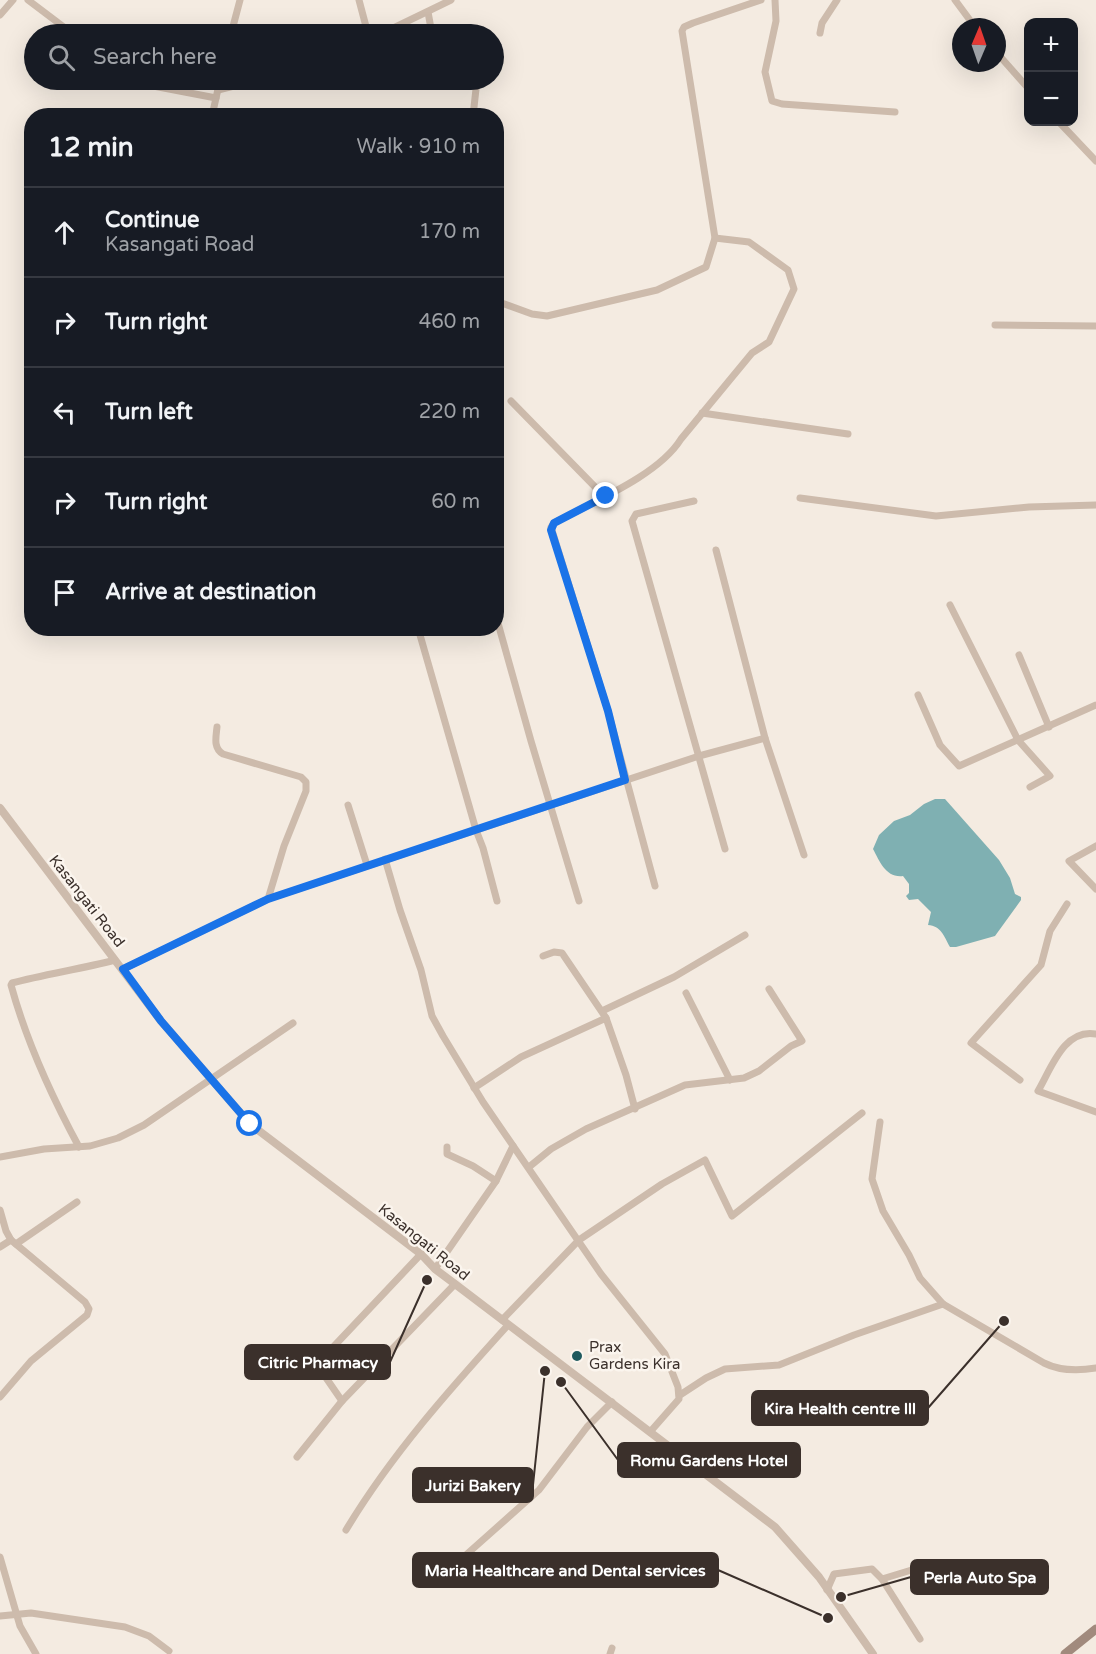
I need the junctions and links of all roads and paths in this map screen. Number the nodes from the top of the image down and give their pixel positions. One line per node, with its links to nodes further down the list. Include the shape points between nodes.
1 (13, 0): 11 (street)
2 (28, 0): 13 (street)
3 (240, 0): 14 (street)
4 (359, 0): 15 (street)
5 (451, 0): 10 (street)
6 (761, 0): 31 (street, via 693,23 682,31)
7 (774, 0): 28 (street, via 776,21 765,72 772,100 782,104)
8 (837, 0): 18 (street)
9 (955, 0): 12 (street)
10 (428, 12): 16 (street); 17 (street)
11 (0, 15)
12 (968, 18)
13 (60, 24)
14 (234, 24)
15 (365, 24)
16 (402, 24)
17 (430, 24)
18 (820, 33)
19 (1006, 63): 20 (street)
20 (1024, 83)
21 (190, 90): 25 (street)
22 (218, 90): 25 (street)
23 (229, 90): 25 (street)
24 (476, 90): 27 (street)
25 (217, 94): 26 (street)
26 (214, 108)
27 (474, 108)
28 (895, 112)
29 (1063, 126): 30 (street)
30 (1096, 161)
31 (715, 238): 32 (street, via 705,267 646,293 547,316); 36 (street, via 748,242 788,270 794,289 769,342 752,353)
32 (504, 304)
33 (995, 324): 34 (street)
34 (1096, 326)
35 (511, 400): 38 (street)
36 (702, 413): 37 (street); 38 (street, via 673,451)
37 (848, 434)
38 (606, 496): 54 (street, via 554,523 551,530 608,711)
39 (800, 498): 41 (street, via 936,516)
40 (694, 501): 53 (street, via 636,514 632,521)
41 (1096, 505)
42 (716, 550): 51 (street)
43 (950, 605): 52 (street)
44 (420, 636): 59 (street)
45 (502, 636): 56 (street)
46 (1019, 656): 50 (street)
47 (918, 695): 52 (street, via 940,745 959,766)
48 (1096, 705): 50 (street)
49 (217, 727): 67 (street, via 219,752 302,777 306,782)
50 (1049, 727): 52 (street)
51 (765, 738): 53 (street); 62 (street)
52 (1018, 740): 55 (street, via 1050,777)
53 (699, 756): 54 (street); 61 (street)
54 (625, 780): 56 (street); 65 (street)
55 (1030, 787)
56 (550, 805): 59 (street); 69 (street)
57 (348, 806): 64 (street)
58 (0, 808): 73 (street, Kasangati Road)
59 (476, 830): 63 (street); 68 (street)
60 (1096, 846): 66 (street, via 1069,861)
61 (725, 849)
62 (804, 855)
63 (385, 859): 64 (street); 83 (street, via 432,1016)
64 (367, 865): 67 (street)
65 (655, 886)
66 (1096, 889)
67 (268, 899): 74 (street)
68 (497, 901)
69 (579, 901)
70 (1067, 904): 82 (street, via 1050,931 1041,965 971,1043)
71 (745, 935): 77 (street)
72 (543, 957): 77 (street, via 562,953)
73 (115, 960): 74 (street, Kasangati Road); 89 (street, via 11,985 59,1109)
74 (123, 969): 80 (street, Kasangati Road)
75 (769, 988): 81 (street, via 802,1041 759,1071)
76 (686, 993): 81 (street)
77 (604, 1014): 83 (street, via 521,1057); 84 (street)
78 (293, 1023): 80 (street)
79 (1096, 1034): 85 (street, via 1082,1034 1065,1045 1038,1091)
80 (212, 1080): 89 (street, via 144,1125 118,1138); 99 (street, Kasangati Road, via 250,1124)
81 (729, 1080): 84 (street, via 685,1085)
82 (1020, 1080)
83 (474, 1088): 88 (street)
84 (635, 1108): 92 (street, via 586,1129)
85 (1096, 1112)
86 (862, 1113): 96 (street, via 732,1216 705,1160)
87 (880, 1122): 102 (street, via 872,1179 883,1211 920,1278)
88 (513, 1146): 92 (street); 93 (street)
89 (79, 1147): 91 (street)
90 (447, 1147): 93 (street, via 447,1154)
91 (0, 1157)
92 (529, 1167): 96 (street)
93 (496, 1180): 100 (street)
94 (76, 1202): 97 (street)
95 (0, 1210): 97 (street)
96 (579, 1240): 103 (street); 105 (street, via 665,1354)
97 (13, 1242): 98 (street); 106 (street, via 84,1301 89,1313 31,1361)
98 (0, 1247)
99 (422, 1254): 100 (street, Kasangati Road); 107 (street, via 320,1361 321,1372)
100 (435, 1269): 101 (street, Kasangati Road)
101 (455, 1284): 103 (street, Kasangati Road); 107 (street)
102 (943, 1304): 104 (street, via 1055,1368); 105 (street, via 779,1365 725,1369)
103 (505, 1322): 108 (street, Kasangati Road); 111 (street, via 364,1499)
104 (1096, 1368)
105 (680, 1395): 109 (street, via 679,1401)
106 (0, 1398)
107 (342, 1401): 110 (street)
108 (612, 1402): 109 (street, Kasangati Road); 114 (street, via 587,1427 538,1490)
109 (650, 1432): 116 (street, Kasangati Road, via 775,1527)
110 (297, 1456)
111 (346, 1530)
112 (0, 1557): 117 (street)
113 (928, 1565): 115 (street)
114 (449, 1569)
115 (882, 1579): 116 (street, via 872,1569 834,1575); 120 (street)
116 (827, 1590): 123 (street, Kasangati Road)
117 (16, 1613): 118 (street); 121 (street, via 135,1630); 122 (street)
118 (0, 1616)
119 (1096, 1629): 124 (main road)
120 (920, 1639)
121 (169, 1651)
122 (36, 1654)
123 (873, 1654)
124 (1065, 1654)

